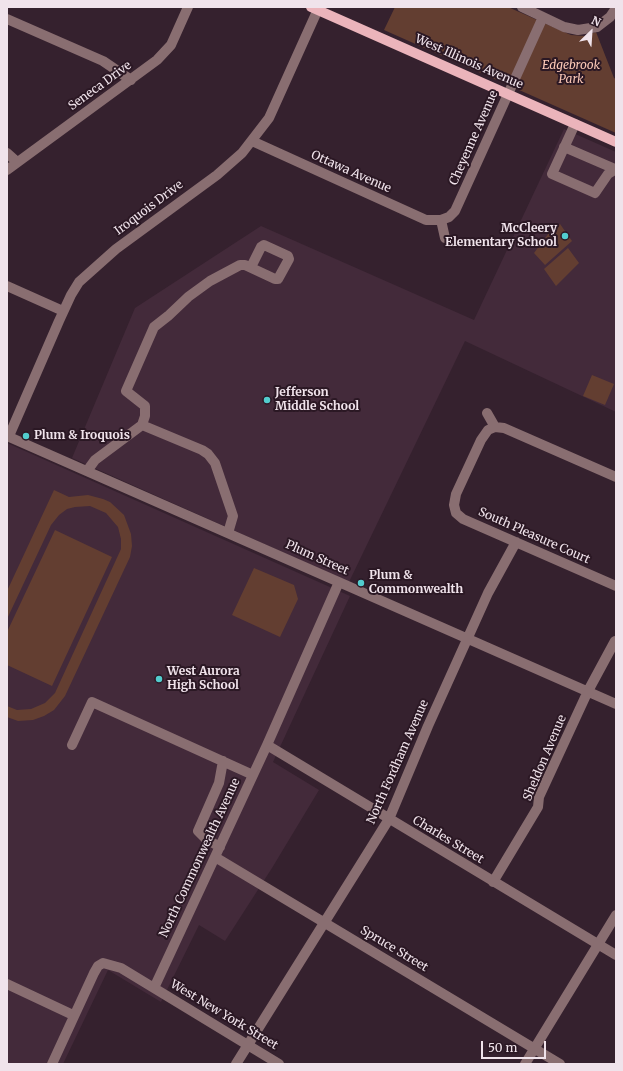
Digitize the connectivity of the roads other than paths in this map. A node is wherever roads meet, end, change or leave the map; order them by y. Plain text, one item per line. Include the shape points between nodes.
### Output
1 (188, 7) edge
2 (522, 7) edge
3 (316, 8) edge
4 (616, 8) edge
5 (543, 17) junction
6 (7, 19) edge
7 (131, 80) junction
8 (508, 94) junction
9 (575, 124) junction
10 (252, 141) junction
11 (616, 142) edge
12 (564, 147) junction
13 (7, 153) edge
14 (17, 162) junction
15 (616, 169) edge
16 (7, 170) edge
17 (441, 220) junction
18 (445, 238) dead end
19 (251, 267) dead end
20 (7, 286) edge
21 (64, 311) junction
22 (487, 413) dead end
23 (142, 425) junction
24 (495, 427) junction
25 (8, 436) edge
26 (87, 471) junction
27 (616, 477) edge
28 (228, 533) junction
29 (516, 542) junction
30 (339, 582) junction
31 (616, 586) edge
32 (467, 638) junction
33 (615, 641) edge
34 (588, 691) junction
35 (616, 704) edge
36 (72, 746) dead end
37 (267, 746) junction
38 (223, 761) junction
39 (253, 775) junction
40 (389, 819) junction
41 (220, 847) junction
42 (215, 857) junction
43 (493, 882) junction
44 (616, 915) edge
45 (325, 923) junction
46 (598, 944) junction
47 (616, 955) edge
48 (7, 984) edge
49 (154, 988) junction
50 (73, 1015) junction
51 (248, 1045) junction
52 (534, 1048) junction
53 (52, 1064) edge
54 (236, 1064) edge
55 (279, 1064) edge
56 (525, 1064) edge
57 (560, 1064) edge

1 - 7 street, Seneca Drive via 165,53
2 - 5 street
3 - 8 main road, West Illinois Avenue
3 - 10 street, Iroquois Drive via 278,100 269,118
4 - 5 street via 603,23 584,30 564,27
5 - 8 street, Cheyenne Avenue
6 - 7 street via 103,61
7 - 14 street, Seneca Drive
8 - 9 main road, West Illinois Avenue
8 - 17 street, Cheyenne Avenue via 455,210 449,217
9 - 11 main road, West Illinois Avenue
9 - 12 street
10 - 17 street, Ottawa Avenue via 426,220
10 - 21 street, Iroquois Drive via 217,175 170,207 102,260 80,282
12 - 15 street
12 - 15 street via 552,174 595,193 608,174
13 - 14 street
14 - 16 street, Seneca Drive
17 - 18 street
19 - 23 street via 240,265 210,280 154,327 126,391 145,406
20 - 21 street
21 - 25 street, Iroquois Drive
22 - 24 street
23 - 26 street via 95,460
23 - 28 street via 208,454 215,463 233,516
24 - 27 street via 504,428
24 - 29 street, South Pleasure Court via 488,430 481,440 455,499 454,509 463,519
25 - 26 street, Plum Street
26 - 28 street, Plum Street
28 - 30 street, Plum Street
29 - 31 street, South Pleasure Court
29 - 32 street, North Fordham Avenue
30 - 32 street, Plum Street
30 - 37 street, North Commonwealth Avenue
32 - 34 street, Plum Street
32 - 40 street, North Fordham Avenue
33 - 34 street, Sheldon Avenue
34 - 35 street, Plum Street
34 - 43 street, Sheldon Avenue via 539,797 538,807
36 - 38 street via 92,702
37 - 39 street, North Commonwealth Avenue
37 - 40 street, Charles Street
38 - 39 street
38 - 41 street via 219,783 198,831
39 - 41 street, North Commonwealth Avenue
40 - 43 street, Charles Street
40 - 45 street, North Fordham Avenue
41 - 42 street, North Commonwealth Avenue
42 - 45 street, Spruce Street
42 - 49 street, North Commonwealth Avenue
43 - 46 street, Charles Street
44 - 46 street
45 - 51 street, North Fordham Avenue
45 - 52 street, Spruce Street
46 - 47 street, Charles Street
46 - 52 street
48 - 50 street
49 - 50 street via 121,968 103,963 98,966
49 - 51 street, West New York Street
50 - 53 street
51 - 54 street, North Fordham Avenue
51 - 55 street, West New York Street
52 - 56 street
52 - 57 street, Spruce Street

